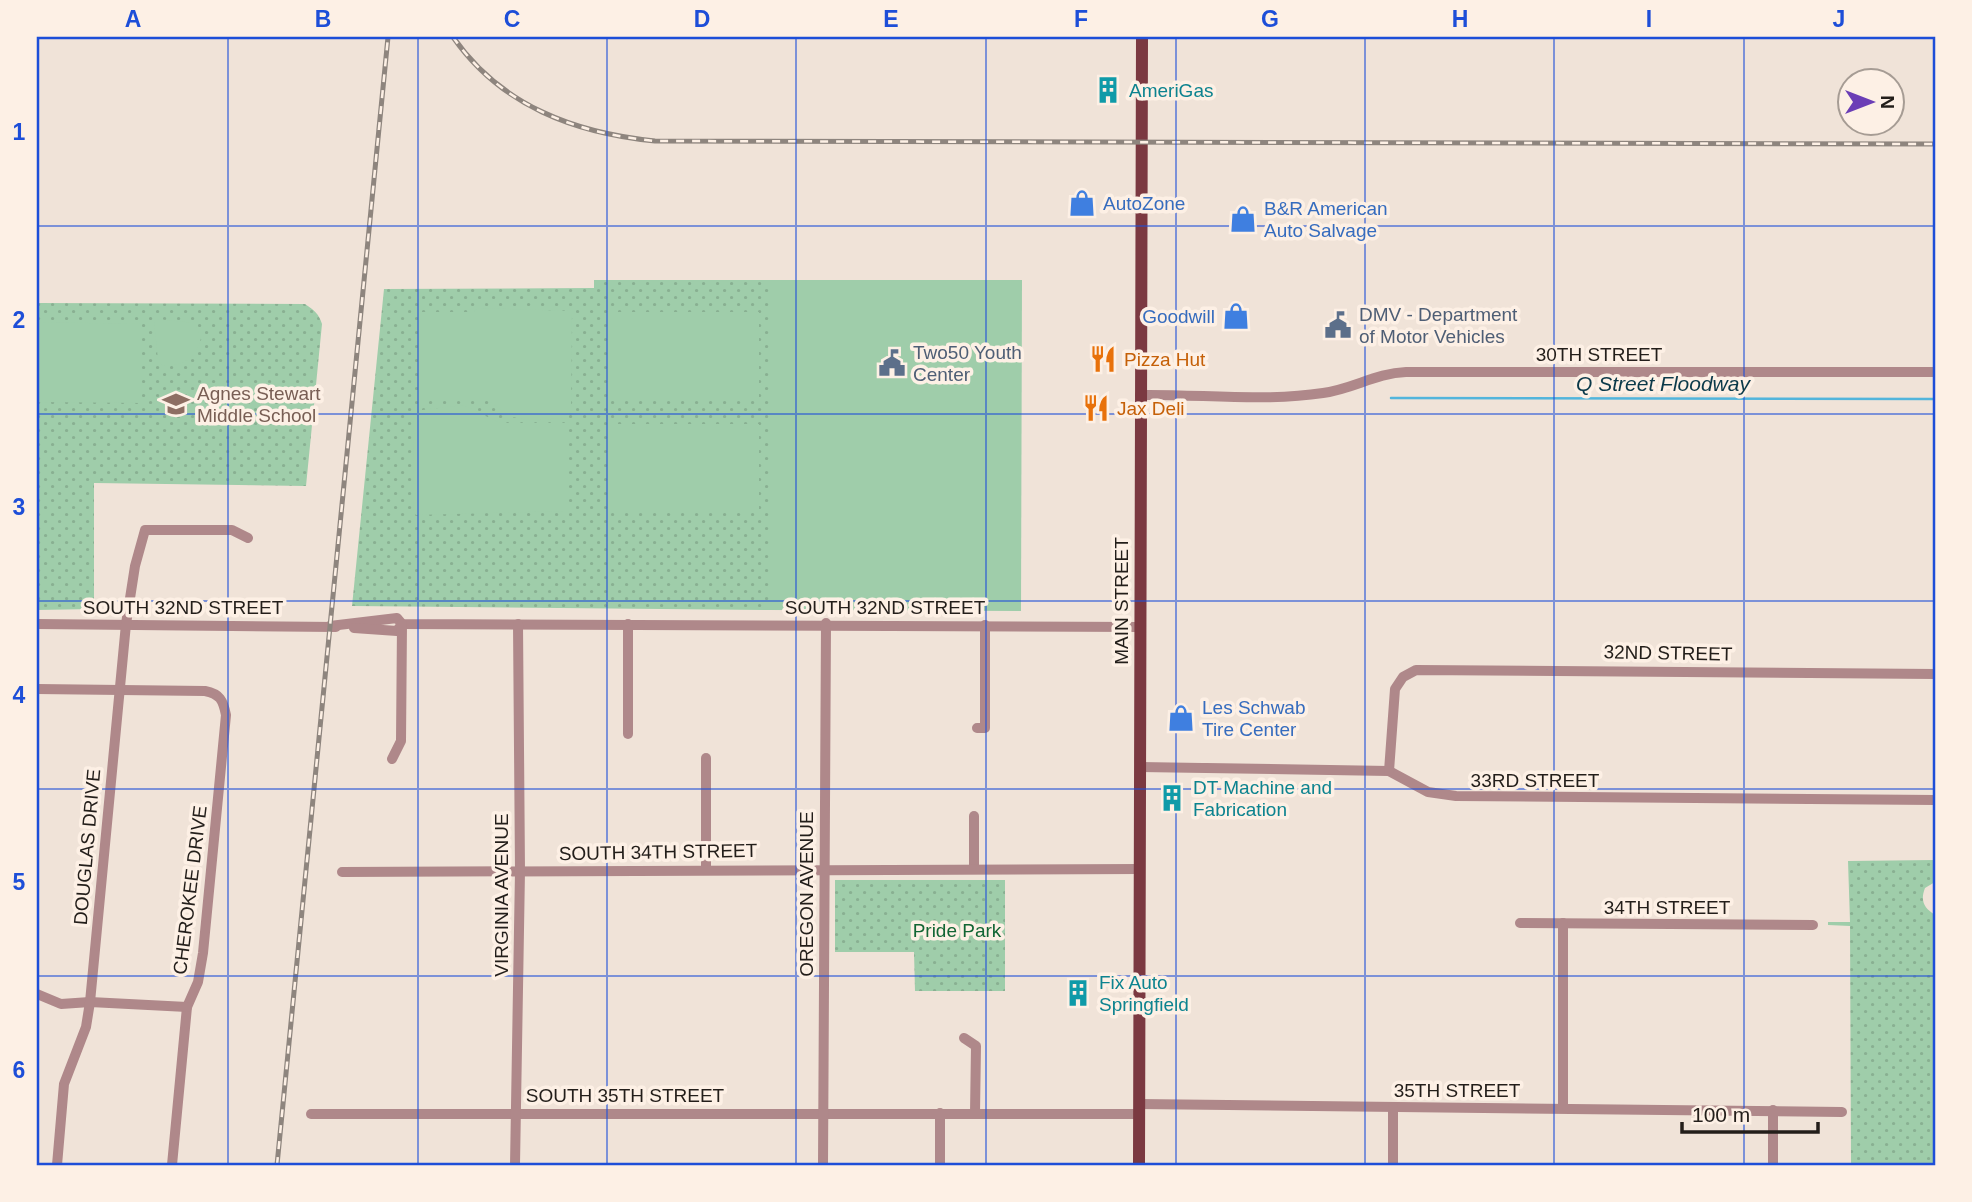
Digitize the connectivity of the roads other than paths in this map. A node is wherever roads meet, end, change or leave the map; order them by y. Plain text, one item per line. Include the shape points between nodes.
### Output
1 (1142, 37) edge
2 (1935, 372) edge
3 (1140, 395) junction
4 (248, 538) dead end
5 (826, 623) junction
6 (37, 624) edge
7 (126, 624) junction
8 (402, 624) junction
9 (518, 624) junction
10 (628, 624) junction
11 (985, 625) junction
12 (1140, 626) junction
13 (1935, 674) edge
14 (37, 689) edge
15 (120, 689) junction
16 (977, 728) dead end
17 (628, 734) dead end
18 (706, 758) dead end
19 (392, 759) dead end
20 (1140, 767) junction
21 (1390, 771) junction
22 (1935, 800) edge
23 (974, 817) dead end
24 (706, 869) junction
25 (823, 869) junction
26 (974, 869) junction
27 (1140, 869) junction
28 (520, 871) junction
29 (342, 872) dead end
30 (1520, 923) dead end
31 (1563, 923) junction
32 (1813, 925) dead end
33 (37, 995) edge
34 (90, 1002) junction
35 (187, 1007) junction
36 (964, 1038) dead end
37 (1393, 1107) junction
38 (1563, 1108) junction
39 (1139, 1109) junction
40 (1773, 1110) junction
41 (823, 1112) junction
42 (1842, 1112) dead end
43 (516, 1113) junction
44 (975, 1113) junction
45 (311, 1114) dead end
46 (940, 1114) junction
47 (57, 1165) edge
48 (172, 1165) edge
49 (515, 1165) edge
50 (823, 1165) edge
51 (940, 1165) edge
52 (1139, 1165) edge
53 (1393, 1165) edge
54 (1773, 1165) edge

1 - 3 main road, MAIN STREET
2 - 3 street, 30TH STREET via 1406,372 1306,395
3 - 12 main road, MAIN STREET
4 - 7 street, DOUGLAS DRIVE via 232,530 145,530
5 - 10 street, SOUTH 32ND STREET
5 - 11 street, SOUTH 32ND STREET
5 - 25 street, OREGON AVENUE
6 - 7 street, SOUTH 32ND STREET
7 - 8 street, SOUTH 32ND STREET via 330,626 397,618
7 - 15 street, DOUGLAS DRIVE
8 - 9 street, SOUTH 32ND STREET
8 - 19 street via 401,741
9 - 10 street, SOUTH 32ND STREET
9 - 28 street, VIRGINIA AVENUE
10 - 17 street
11 - 12 street, SOUTH 32ND STREET
11 - 16 street via 985,728
12 - 20 main road, MAIN STREET
13 - 21 street, 32ND STREET via 1416,670 1403,677 1395,689
14 - 15 street
15 - 34 street, DOUGLAS DRIVE
15 - 35 street, CHEROKEE DRIVE via 205,691 223,700 226,715 203,953
18 - 24 street
20 - 21 street, 33RD STREET
20 - 27 main road, MAIN STREET
21 - 22 street, 33RD STREET via 1428,792 1456,796
23 - 26 street
24 - 25 street, SOUTH 34TH STREET
24 - 28 street, SOUTH 34TH STREET
25 - 26 street, SOUTH 34TH STREET
25 - 41 street, OREGON AVENUE
26 - 27 street, SOUTH 34TH STREET
27 - 39 main road, MAIN STREET
28 - 29 street, SOUTH 34TH STREET
28 - 43 street, VIRGINIA AVENUE
30 - 31 street, 34TH STREET
31 - 32 street, 34TH STREET
31 - 38 street
33 - 34 street via 61,1004
34 - 35 street
34 - 47 street, DOUGLAS DRIVE via 86,1027 64,1084
35 - 48 street, CHEROKEE DRIVE
36 - 44 street via 976,1046
37 - 38 street, 35TH STREET
37 - 39 street, 35TH STREET
37 - 53 street
38 - 40 street, 35TH STREET
39 - 44 street, SOUTH 35TH STREET
39 - 52 main road, MAIN STREET
40 - 42 street, 35TH STREET
40 - 54 street
41 - 43 street, SOUTH 35TH STREET
41 - 46 street, SOUTH 35TH STREET
41 - 50 street, OREGON AVENUE
43 - 45 street, SOUTH 35TH STREET
43 - 49 street, VIRGINIA AVENUE
44 - 46 street, SOUTH 35TH STREET
46 - 51 street

